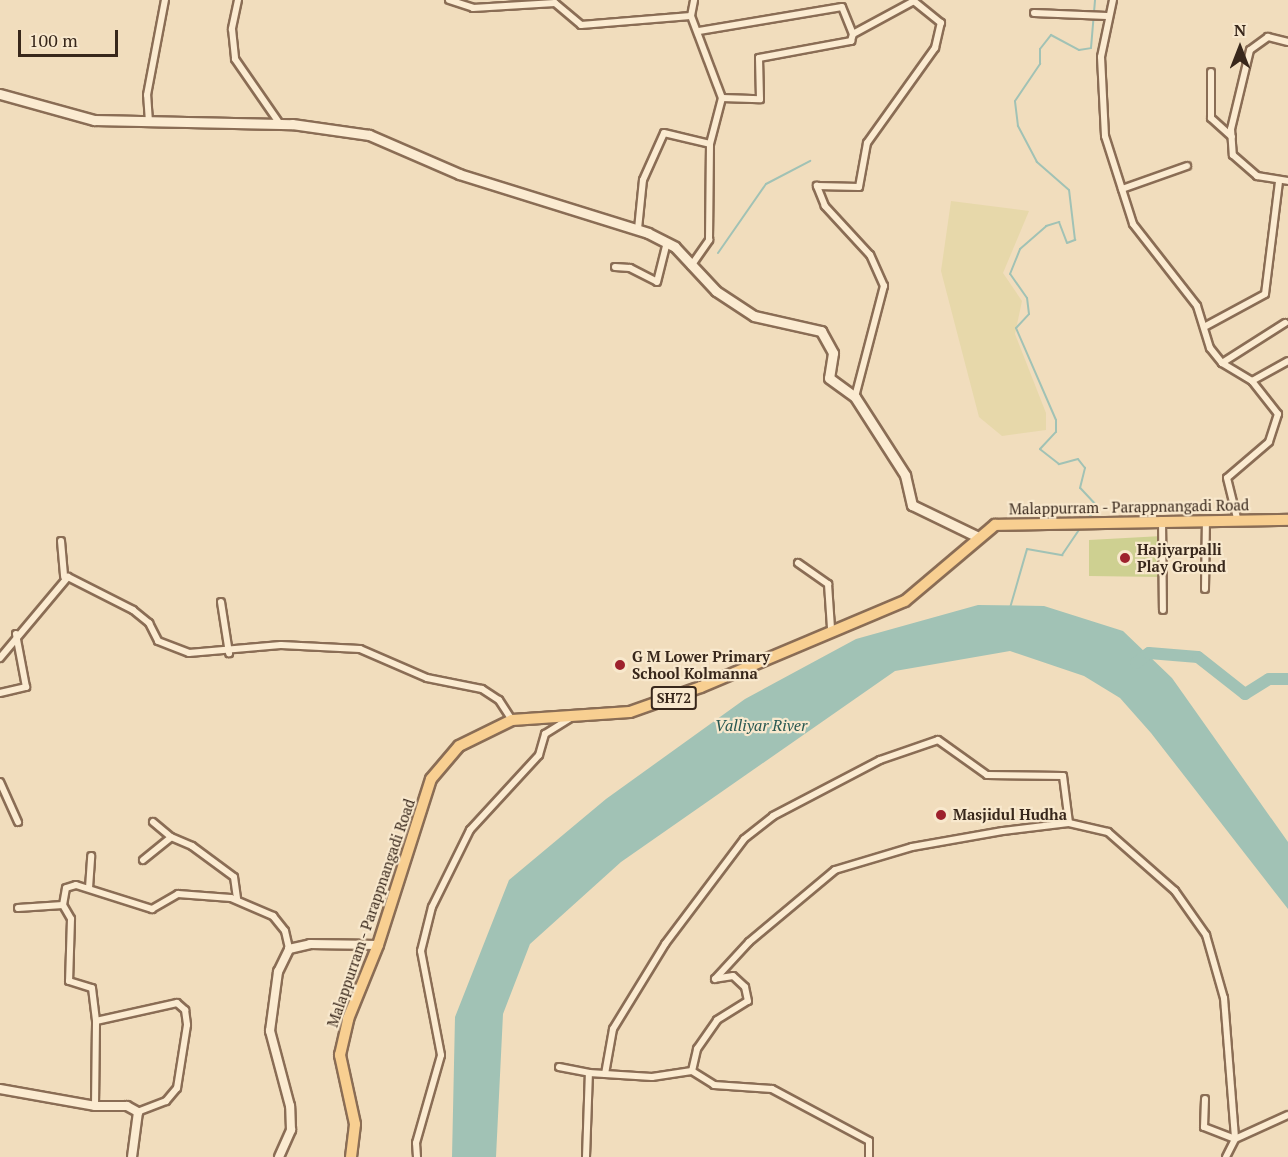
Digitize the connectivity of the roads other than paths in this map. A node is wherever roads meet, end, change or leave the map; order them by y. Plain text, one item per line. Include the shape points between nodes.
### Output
1 (165, 0) edge
2 (238, 0) edge
3 (449, 0) edge
4 (694, 0) edge
5 (914, 0) edge
6 (1113, 0) edge
7 (1034, 13) dead end
8 (691, 16) junction
9 (1104, 16) junction
10 (699, 32) junction
11 (853, 34) junction
12 (1288, 42) edge
13 (1211, 72) dead end
14 (0, 94) edge
15 (722, 98) junction
16 (149, 122) junction
17 (280, 124) junction
18 (1232, 137) junction
19 (710, 144) junction
20 (1187, 166) dead end
21 (1280, 181) junction
22 (1288, 181) edge
23 (1122, 189) junction
24 (638, 229) junction
25 (667, 242) junction
26 (690, 266) junction
27 (615, 267) dead end
28 (1285, 323) dead end
29 (1206, 326) junction
30 (1288, 361) edge
31 (1222, 363) junction
32 (1252, 381) junction
33 (855, 397) junction
34 (1206, 518) junction
35 (1238, 518) junction
36 (1162, 520) junction
37 (1288, 520) edge
38 (976, 536) junction
39 (61, 541) dead end
40 (798, 563) dead end
41 (64, 577) junction
42 (1205, 589) dead end
43 (221, 602) dead end
44 (1162, 610) dead end
45 (831, 628) junction
46 (16, 634) junction
47 (229, 653) junction
48 (0, 658) edge
49 (0, 693) edge
50 (574, 713) junction
51 (512, 720) junction
52 (0, 782) edge
53 (18, 822) dead end
54 (153, 822) dead end
55 (1069, 823) junction
56 (171, 837) junction
57 (91, 856) dead end
58 (144, 860) dead end
59 (89, 888) junction
60 (237, 900) junction
61 (63, 905) junction
62 (18, 908) dead end
63 (378, 945) junction
64 (289, 949) junction
65 (96, 1021) junction
66 (559, 1066) dead end
67 (692, 1071) junction
68 (589, 1073) junction
69 (605, 1074) junction
70 (0, 1089) edge
71 (1205, 1099) dead end
72 (95, 1106) junction
73 (138, 1112) junction
74 (1288, 1115) edge
75 (1235, 1139) junction
76 (132, 1157) edge
77 (279, 1157) edge
78 (351, 1157) edge
79 (417, 1157) edge
80 (586, 1157) edge
81 (869, 1157) edge
82 (1226, 1157) edge

1 - 16 street via 147,95
2 - 17 street via 232,29 235,59
3 - 8 street via 474,8 555,3 582,25
4 - 8 street
5 - 11 street
5 - 33 street via 941,23 935,48 870,138 859,187 817,186 825,206 870,255 884,286
6 - 9 street
7 - 9 street
8 - 10 street
9 - 23 street via 1101,57 1105,136
10 - 11 street via 842,7
10 - 15 street
11 - 15 street via 851,41 759,58 760,99
12 - 18 street via 1268,37 1250,50
13 - 18 street via 1207,102 1211,118
14 - 16 main road via 75,117
15 - 19 street
16 - 17 main road
17 - 24 main road via 384,138 459,174
18 - 21 street via 1233,155 1257,176
19 - 24 street via 664,133 643,180
19 - 26 street via 709,240
20 - 23 street
21 - 22 street
21 - 29 street via 1265,294
23 - 29 street via 1133,224 1169,263
24 - 25 main road
25 - 26 main road
25 - 27 street via 654,283 630,268
26 - 33 main road via 716,291 754,316 821,331 833,353 830,378
28 - 31 street
29 - 31 street via 1210,348
30 - 32 street
31 - 32 street
32 - 35 street via 1273,403 1278,421 1269,442 1227,478
33 - 38 main road via 905,475 912,505
34 - 35 main road, Malappurram - Parappnangadi Road / SH72
34 - 36 main road, Malappurram - Parappnangadi Road / SH72
34 - 42 street
35 - 37 main road, Malappurram - Parappnangadi Road / SH72
36 - 38 main road, Malappurram - Parappnangadi Road / SH72 via 995,525
36 - 44 street
38 - 45 main road, Malappurram - Parappnangadi Road / SH72 via 905,601
39 - 41 street
40 - 45 street via 828,584
41 - 46 street via 30,626
41 - 47 street via 133,610 166,645 189,653
43 - 47 street
45 - 50 main road, Malappurram - Parappnangadi Road / SH72 via 649,707
46 - 48 street
46 - 49 street via 26,687
47 - 51 street via 280,645 360,649 427,678 482,689 499,700
50 - 51 main road, Malappurram - Parappnangadi Road / SH72
50 - 79 street via 573,720 545,734 539,755 470,830 432,907 421,951 441,1055 416,1143
51 - 63 main road, Malappurram - Parappnangadi Road / SH72 via 459,747 431,779
52 - 53 street
54 - 56 street
55 - 67 street via 912,847 835,870 748,942 715,979 734,976 745,987 748,1001 717,1020 697,1048
55 - 69 street via 1063,776 987,775 938,740 880,760 773,816 744,839 665,944 613,1029
55 - 75 street via 1108,832 1132,848 1175,891 1206,935 1224,998
56 - 58 street
56 - 60 street via 221,862 234,877
57 - 59 street
59 - 60 street via 152,909 178,894
59 - 61 street via 66,888
60 - 64 street via 273,916 285,931
61 - 62 street
61 - 65 street via 71,920 69,981 92,988
63 - 64 street via 310,944
63 - 78 main road, Malappurram - Parappnangadi Road / SH72 via 348,1019 340,1055 355,1124
64 - 77 street via 278,972 270,1031 290,1106 291,1130
65 - 72 street
65 - 73 street via 170,1003 185,1010 177,1088 166,1101
66 - 68 street
67 - 69 street via 652,1077
67 - 81 street via 714,1085 772,1089 869,1141
68 - 69 street
68 - 80 street
70 - 72 street
71 - 75 street via 1204,1126
72 - 73 street via 127,1106
73 - 76 street
74 - 75 street
75 - 82 street

